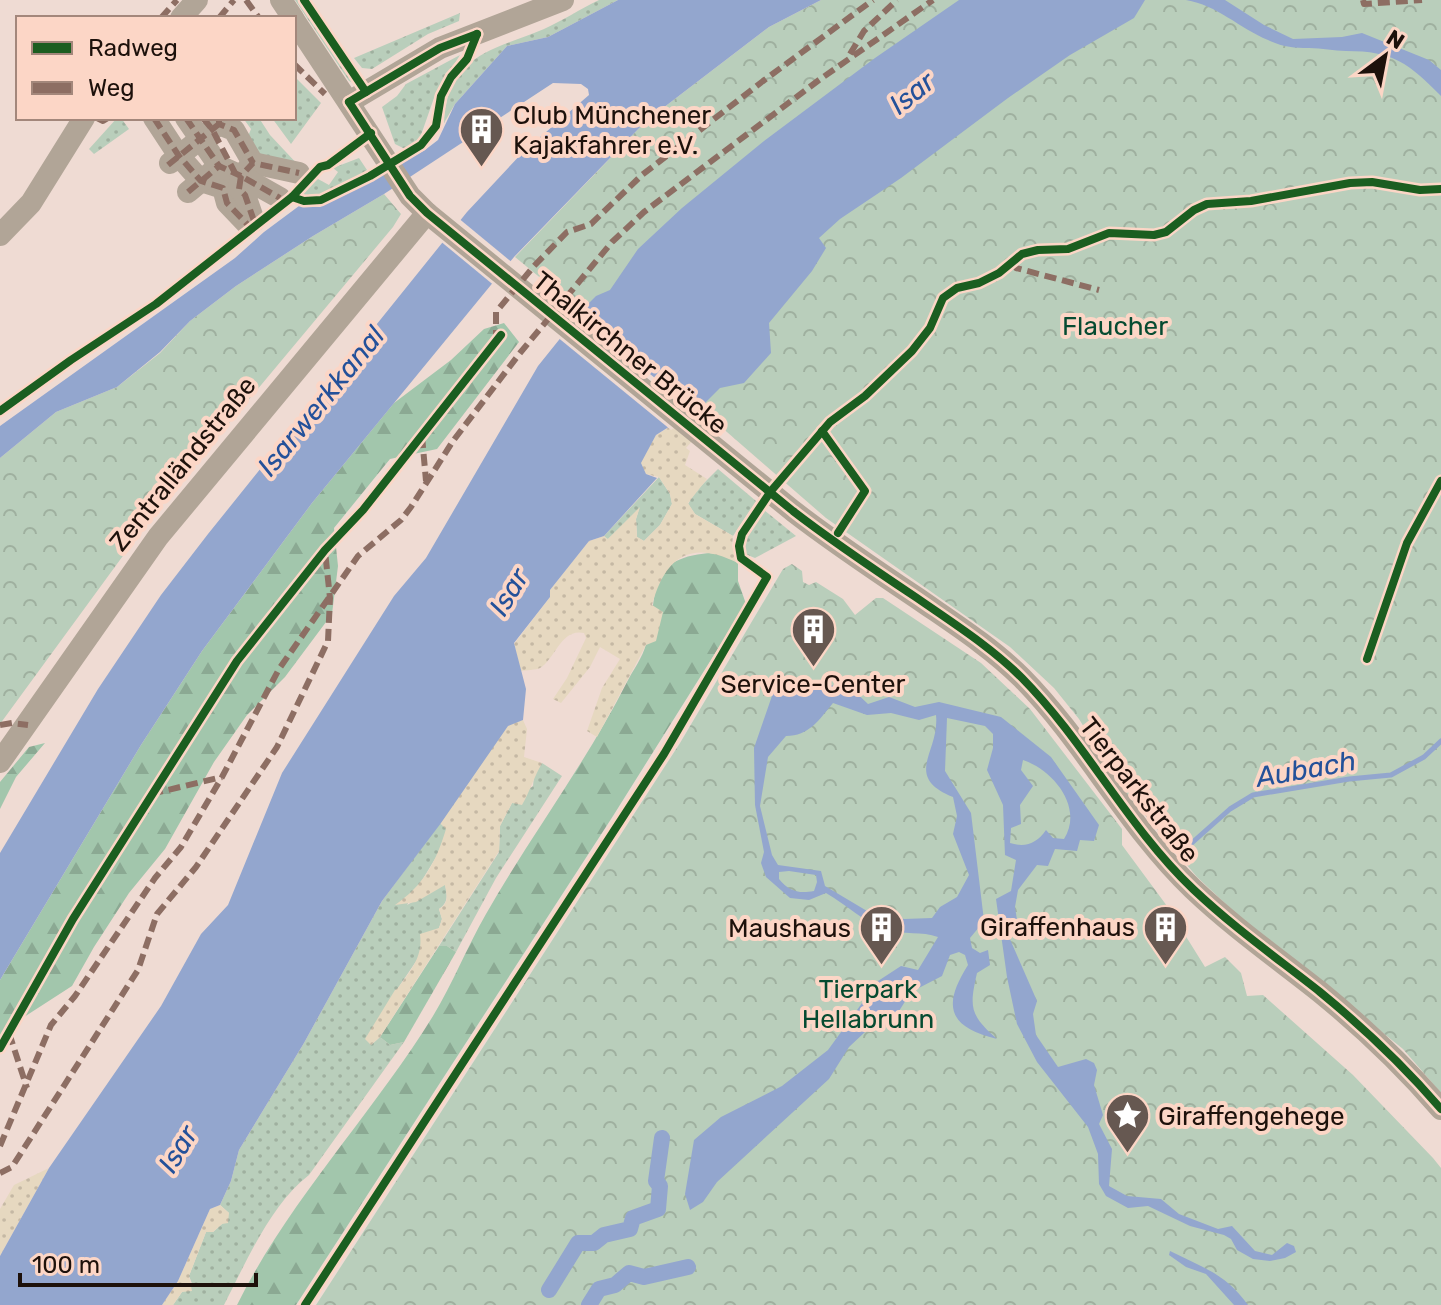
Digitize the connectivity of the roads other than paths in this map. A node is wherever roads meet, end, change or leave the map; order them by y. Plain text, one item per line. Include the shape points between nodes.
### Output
1 (197, 0) edge
2 (563, 0) edge
3 (183, 16) edge
4 (296, 23) edge
5 (349, 102) junction
6 (83, 120) edge
7 (201, 123) edge
8 (159, 126) edge
9 (174, 160) junction
10 (299, 173) dead end
11 (225, 178) junction
12 (280, 198) dead end
13 (435, 219) junction
14 (251, 223) dead end
15 (0, 235) edge
16 (793, 511) joint
17 (0, 762) edge
18 (1441, 1109) edge

1 - 3 street
2 - 5 street via 457,39
4 - 5 street
5 - 13 street via 410,196
6 - 15 street via 31,203
7 - 8 street
7 - 9 street
7 - 11 street
7 - 11 street via 234,130
8 - 9 street
9 - 11 street
10 - 11 street
11 - 12 street
11 - 14 street via 227,203
13 - 16 street, Thalkirchner Brücke
13 - 17 street, Zentralländstraße via 158,537
16 - 18 street, Tierparkstraße via 1006,663 1191,887 1357,1023

